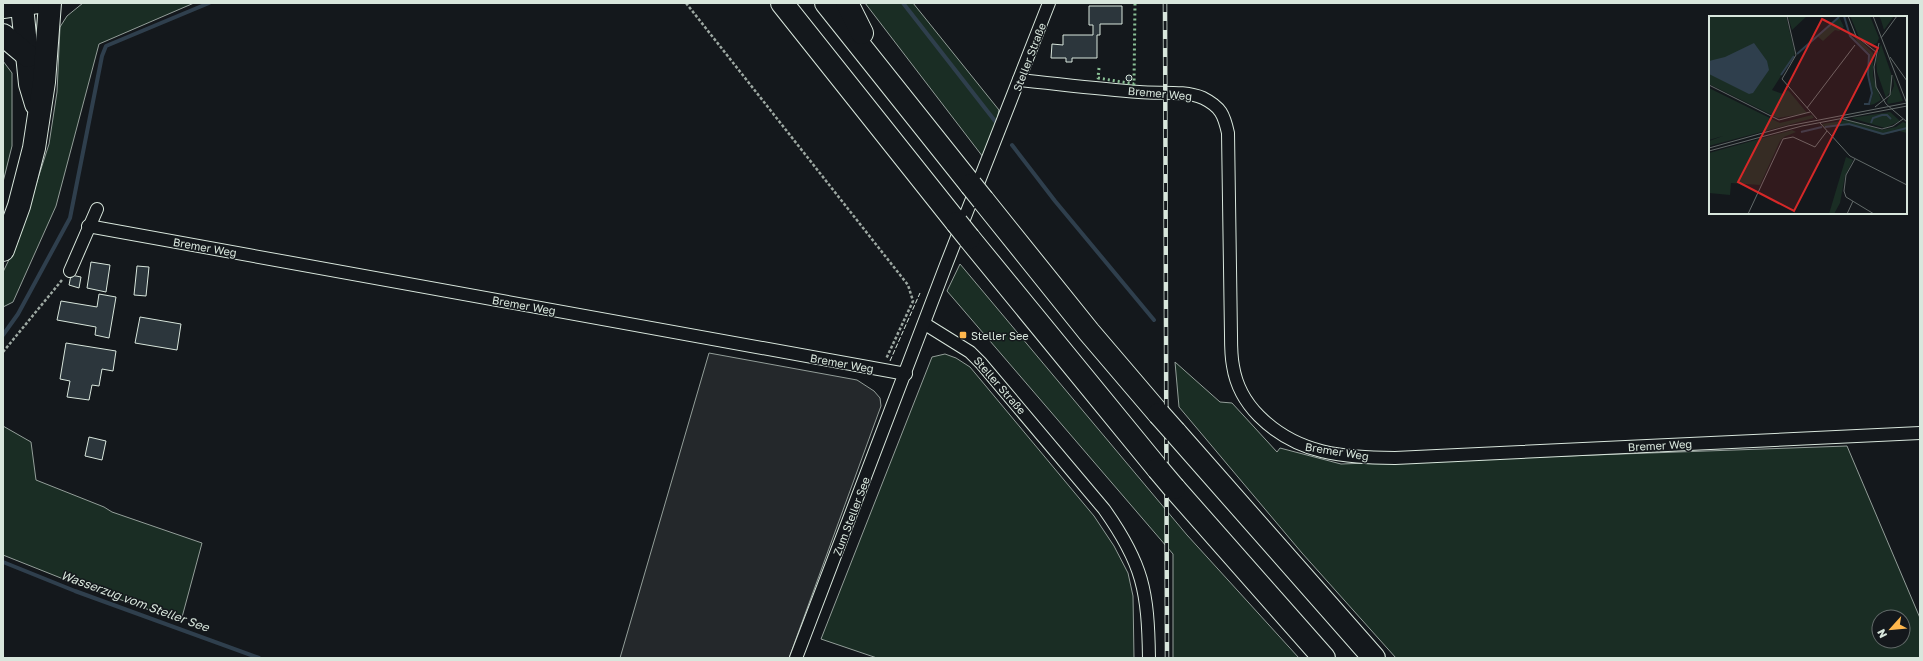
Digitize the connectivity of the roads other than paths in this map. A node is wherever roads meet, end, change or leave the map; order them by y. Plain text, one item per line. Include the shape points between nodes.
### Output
1 (50, 3) edge
2 (782, 3) edge
3 (826, 3) edge
4 (847, 3) edge
5 (1049, 3) edge
6 (21, 6) edge
7 (3, 35) edge
8 (28, 56) junction
9 (885, 78) junction
10 (1020, 80) junction
11 (39, 113) junction
12 (97, 209) dead end
13 (88, 226) junction
14 (3, 250) edge
15 (70, 271) road end
16 (925, 324) junction
17 (906, 374) junction
18 (1920, 433) edge
19 (796, 658) edge
20 (1148, 658) edge
21 (1324, 658) edge
22 (1374, 658) edge

1 - 11 highway
2 - 21 highway, bridge via 1158,470
3 - 9 highway
4 - 9 highway
5 - 10 street, Steller Straße
6 - 8 highway
7 - 8 highway
8 - 11 highway via 30,84
9 - 22 highway, bridge via 1089,332
10 - 16 street, Steller Straße
10 - 18 street, Bremer Weg via 1201,97 1224,115 1228,133 1230,335 1233,366 1242,394 1253,410 1277,433 1304,447 1341,454 1395,458
11 - 14 highway via 34,148 19,206
12 - 13 street
13 - 15 street
13 - 17 street, Bremer Weg
16 - 17 street
16 - 20 street, Steller Straße via 970,352 981,363 1104,509 1122,534 1136,561 1143,582 1147,604
17 - 19 street, Zum Steller See

